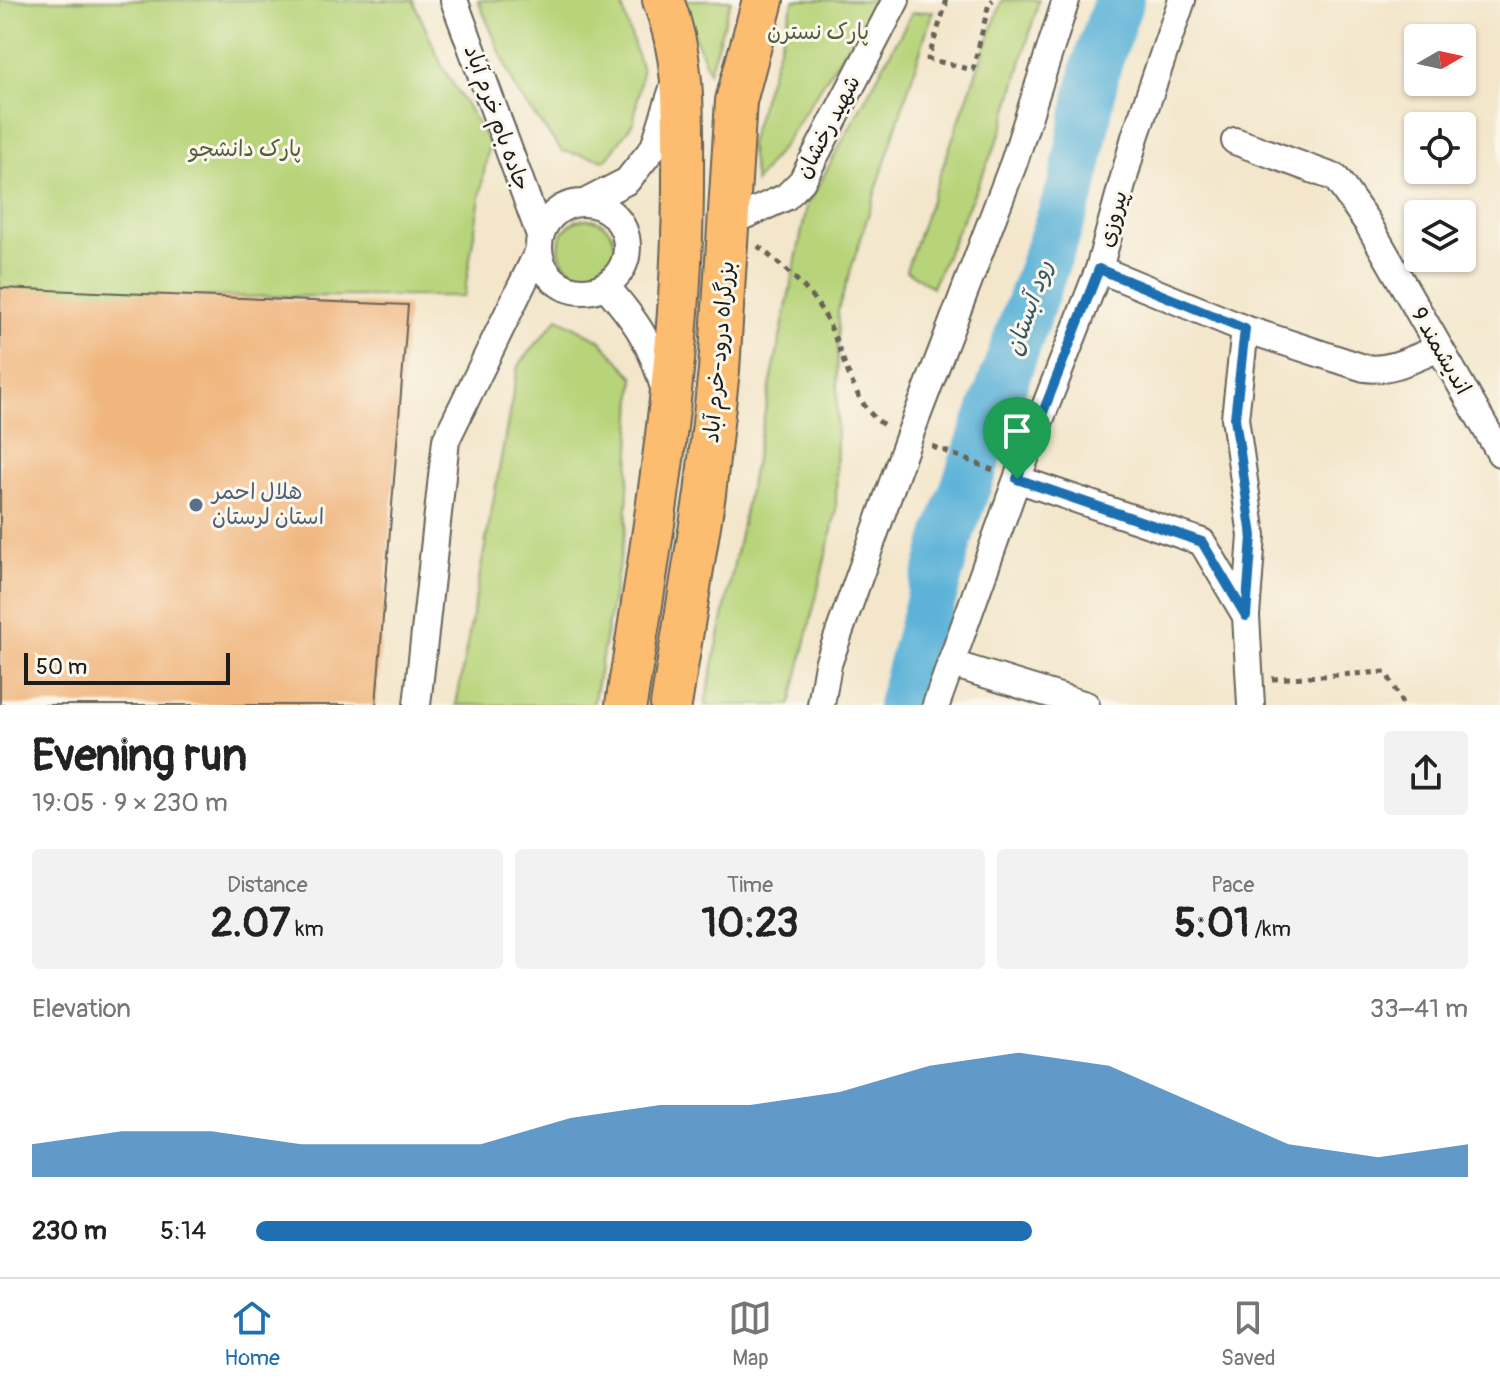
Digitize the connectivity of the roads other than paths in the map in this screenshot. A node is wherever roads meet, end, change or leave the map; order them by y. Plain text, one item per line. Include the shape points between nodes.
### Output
1 (454, 0) edge
2 (663, 0) edge
3 (763, 0) edge
4 (896, 0) edge
5 (1066, 0) edge
6 (1182, 0) edge
7 (679, 66) junction
8 (1235, 141) dead end
9 (584, 203) junction
10 (730, 222) junction
11 (540, 243) junction
12 (1099, 269) junction
13 (605, 285) junction
14 (1245, 329) junction
15 (1439, 348) junction
16 (670, 410) junction
17 (1500, 453) edge
18 (1017, 479) junction
19 (1246, 616) junction
20 (952, 664) junction
21 (1250, 692) edge
22 (417, 705) edge
23 (626, 705) edge
24 (671, 705) edge
25 (821, 705) edge
26 (936, 705) edge
27 (1086, 705) edge

1 - 11 street, جاده بام خرم آباد
2 - 7 highway, بزرگراه درود-خرم آباد
3 - 10 highway, بزرگراه درود-خرم آباد via 736,101
4 - 10 street, شهید رخشان via 802,181 786,197
5 - 25 street via 1014,162 828,664
6 - 12 street, پیروزی via 1135,137
7 - 9 street via 654,147 627,181
7 - 16 highway, بزرگراه درود-خرم آباد via 683,229
8 - 15 street, اندیشمند 9 via 1336,178
9 - 11 street via 557,211
9 - 13 street via 610,213 625,236 624,263
10 - 24 highway, بزرگراه درود-خرم آباد via 705,494
11 - 13 street via 542,265 562,286 591,291
11 - 22 street via 446,440
12 - 14 street
12 - 18 street, پیروزی
13 - 16 street via 637,322 656,359
14 - 15 street via 1375,370
14 - 19 street via 1235,418 1252,536
15 - 17 street, اندیشمند 9
16 - 23 highway, بزرگراه درود-خرم آباد
18 - 19 street via 1202,542
18 - 20 street, پیروزی
19 - 21 street
20 - 26 street, پیروزی
20 - 27 street

